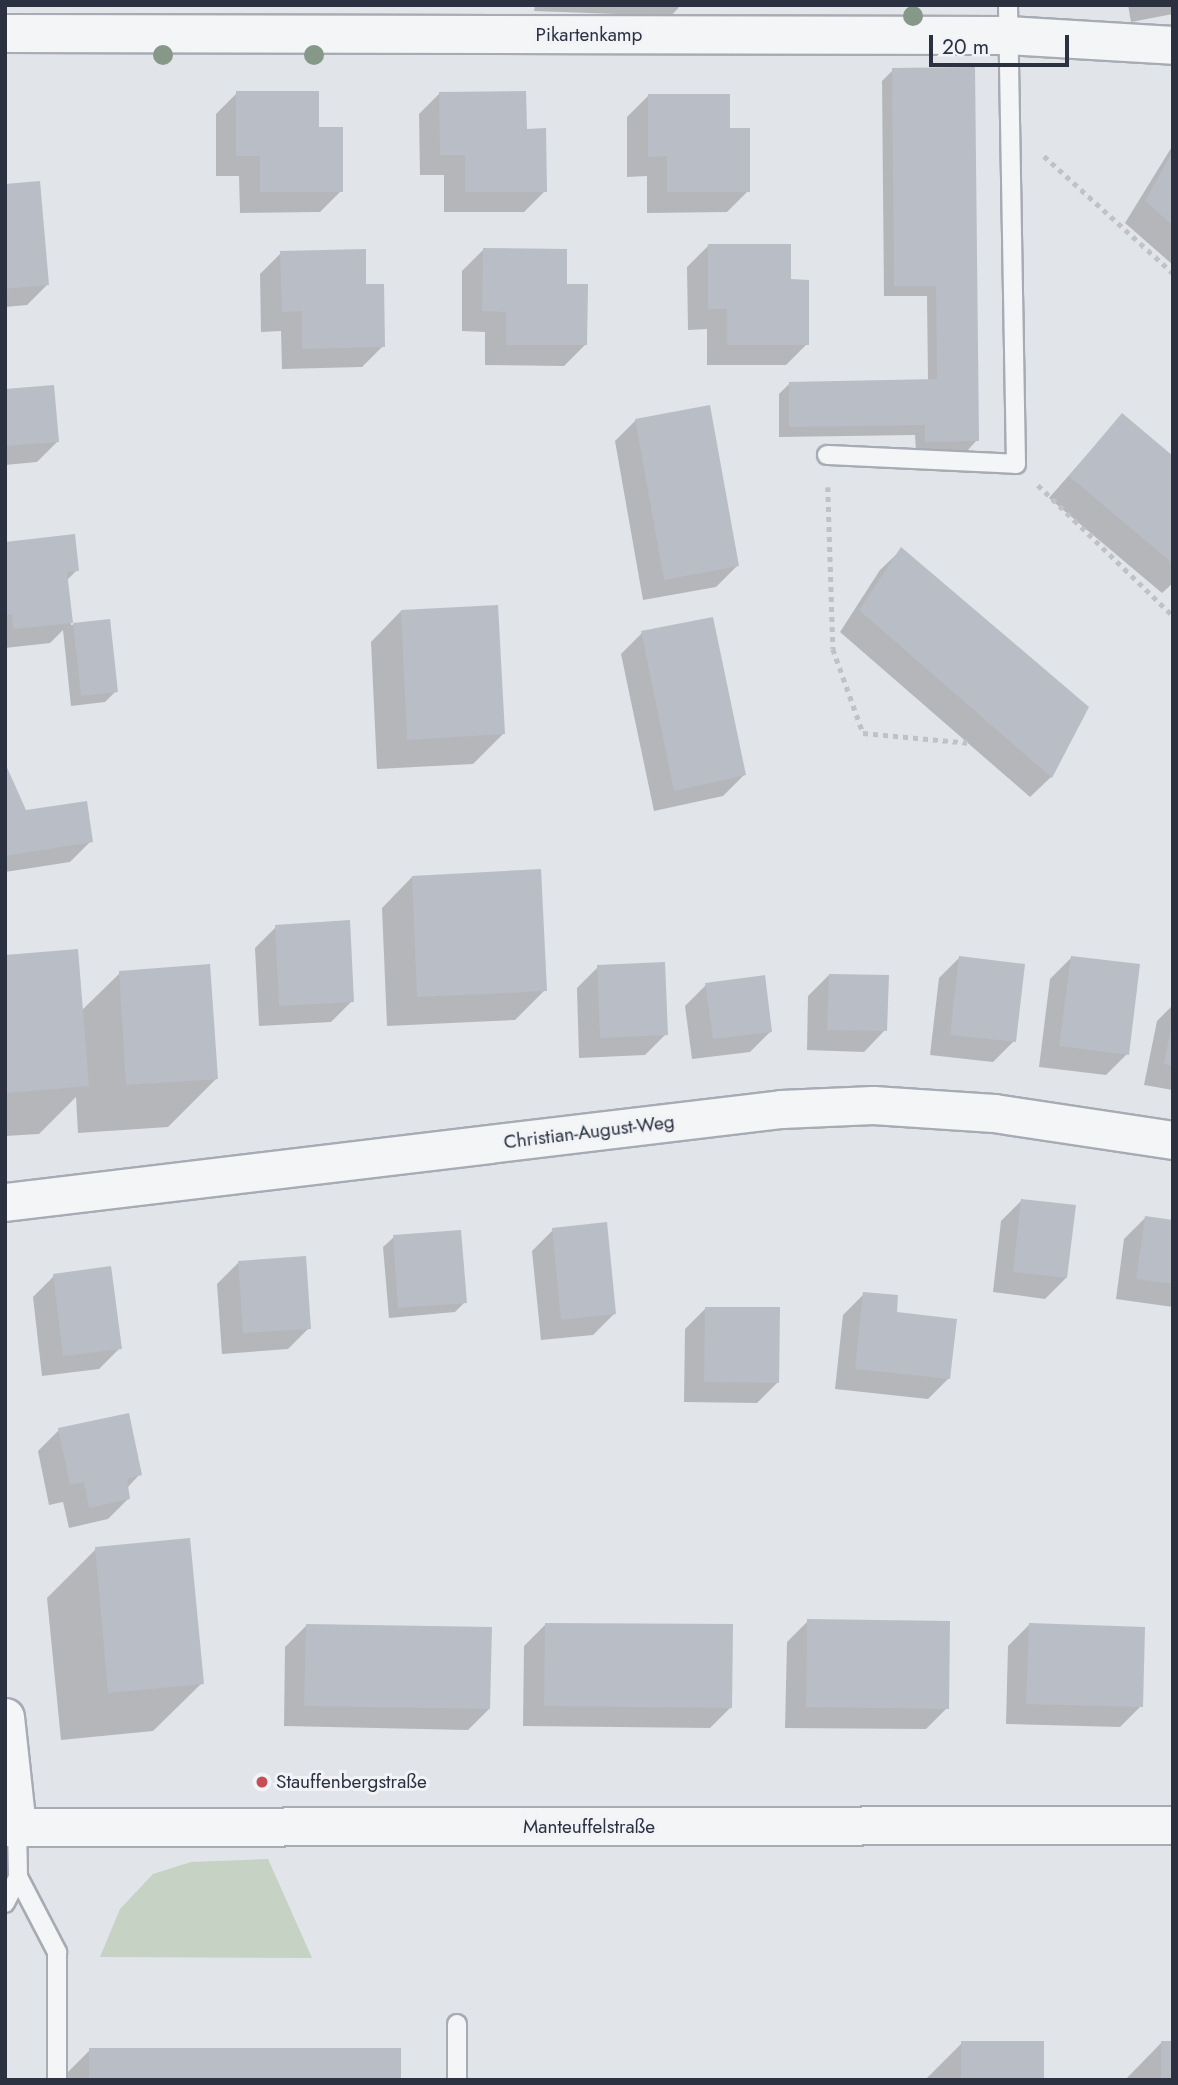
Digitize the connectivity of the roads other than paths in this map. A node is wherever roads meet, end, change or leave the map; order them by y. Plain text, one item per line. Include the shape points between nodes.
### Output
1 (1008, 20) edge
2 (5, 33) edge
3 (1173, 45) edge
4 (827, 455) road end
5 (1173, 1140) edge
6 (5, 1202) edge
7 (5, 1717) edge
8 (1173, 1825) edge
9 (11, 1827) edge
10 (18, 1877) junction
11 (5, 1903) edge
12 (457, 2024) dead end
13 (57, 2080) edge
14 (457, 2080) edge

1 - 2 street, Pikartenkamp
1 - 3 street, Pikartenkamp
1 - 4 lane via 1016,464
5 - 6 street, Christian-August-Weg via 994,1113 873,1105 781,1109
7 - 9 street
8 - 9 street, Manteuffelstraße
9 - 10 lane
10 - 11 lane
10 - 13 lane via 57,1952
12 - 14 lane

